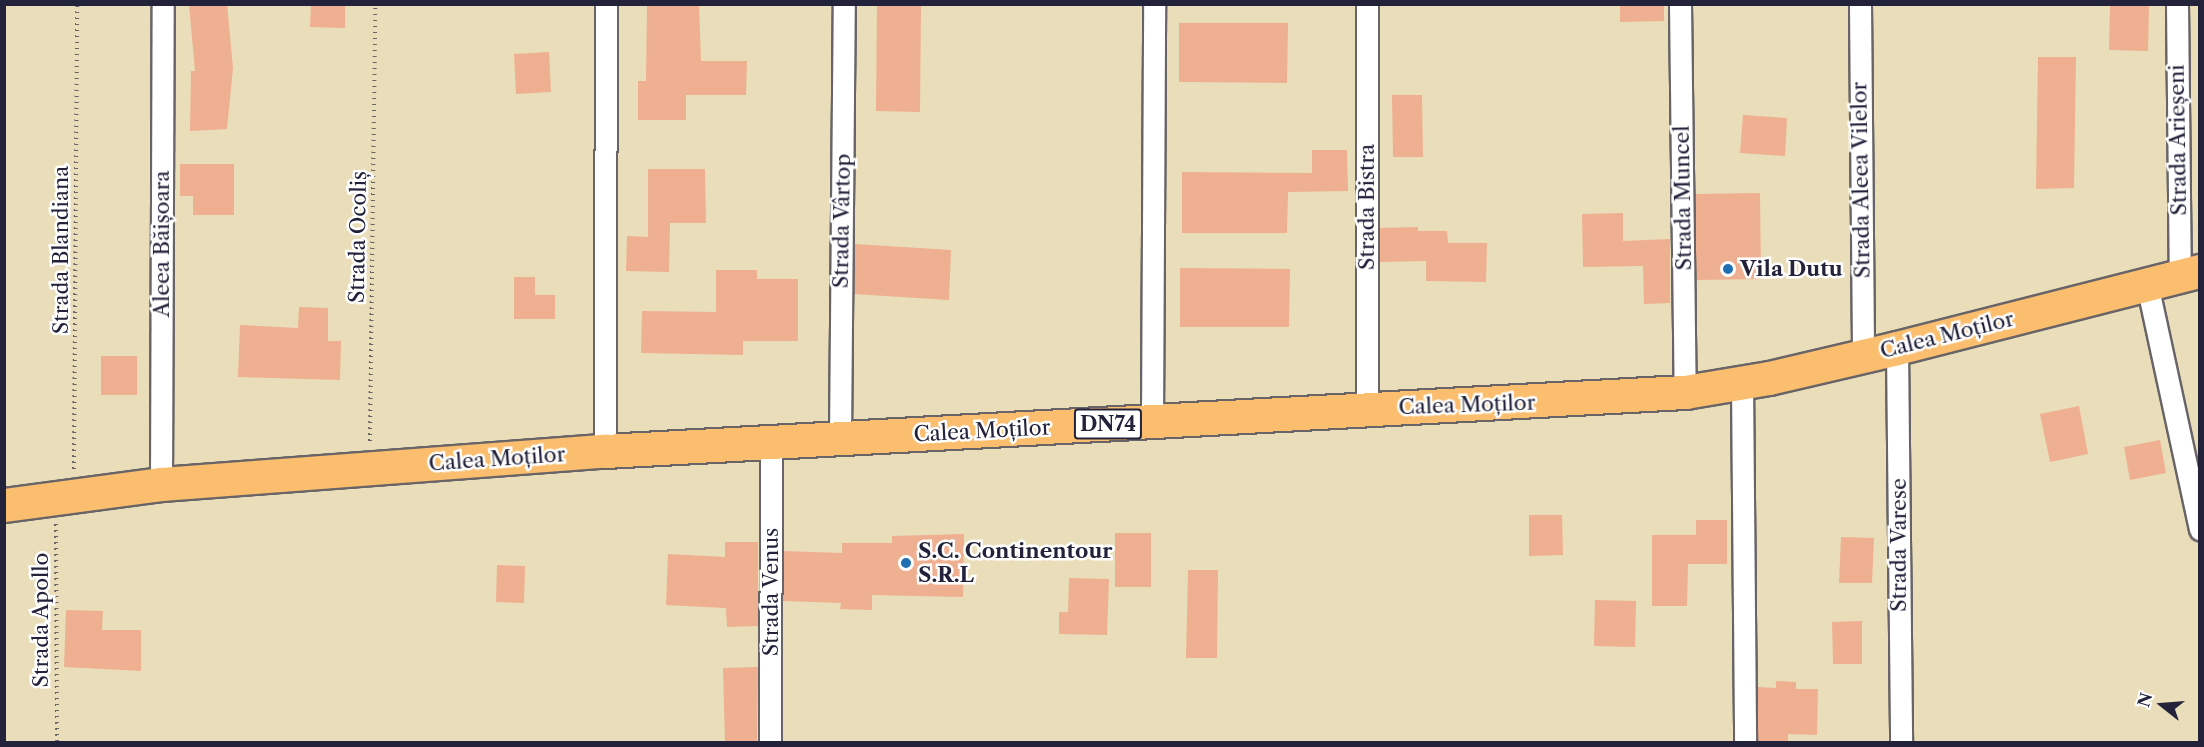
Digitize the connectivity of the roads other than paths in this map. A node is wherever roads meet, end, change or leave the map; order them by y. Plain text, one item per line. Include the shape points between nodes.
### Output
1 (163, 4) edge
2 (606, 4) edge
3 (844, 4) edge
4 (1154, 4) edge
5 (1367, 4) edge
6 (1680, 4) edge
7 (1860, 4) edge
8 (2177, 4) edge
9 (2190, 273) edge
10 (2147, 284) junction
11 (1897, 348) junction
12 (1863, 356) junction
13 (1742, 382) junction
14 (1685, 392) junction
15 (1367, 410) junction
16 (1152, 421) junction
17 (840, 438) junction
18 (771, 442) junction
19 (604, 451) junction
20 (161, 484) junction
21 (4, 505) edge
22 (2199, 529) edge
23 (770, 742) edge
24 (1745, 742) edge
25 (1901, 742) edge

1 - 20 street, Aleea Băișoara
2 - 19 street
3 - 17 street, Strada Vârtop
4 - 16 street
5 - 15 street, Strada Bistra
6 - 14 street, Strada Muncel
7 - 12 street, Strada Aleea Vilelor
8 - 9 street, Strada Arieșeni
9 - 10 main road, Calea Moților / DN74
10 - 11 main road, Calea Moților / DN74
10 - 22 street
11 - 12 main road, Calea Moților / DN74
11 - 25 street, Strada Varese
12 - 13 main road, Calea Moților / DN74
13 - 14 main road, Calea Moților / DN74
13 - 24 street
14 - 15 main road, Calea Moților / DN74
15 - 16 main road, Calea Moților / DN74
16 - 17 main road, Calea Moților / DN74
17 - 18 main road, Calea Moților / DN74
18 - 19 main road, Calea Moților / DN74
18 - 23 street, Strada Venus
19 - 20 main road, Calea Moților / DN74
20 - 21 main road, Calea Moților / DN74

